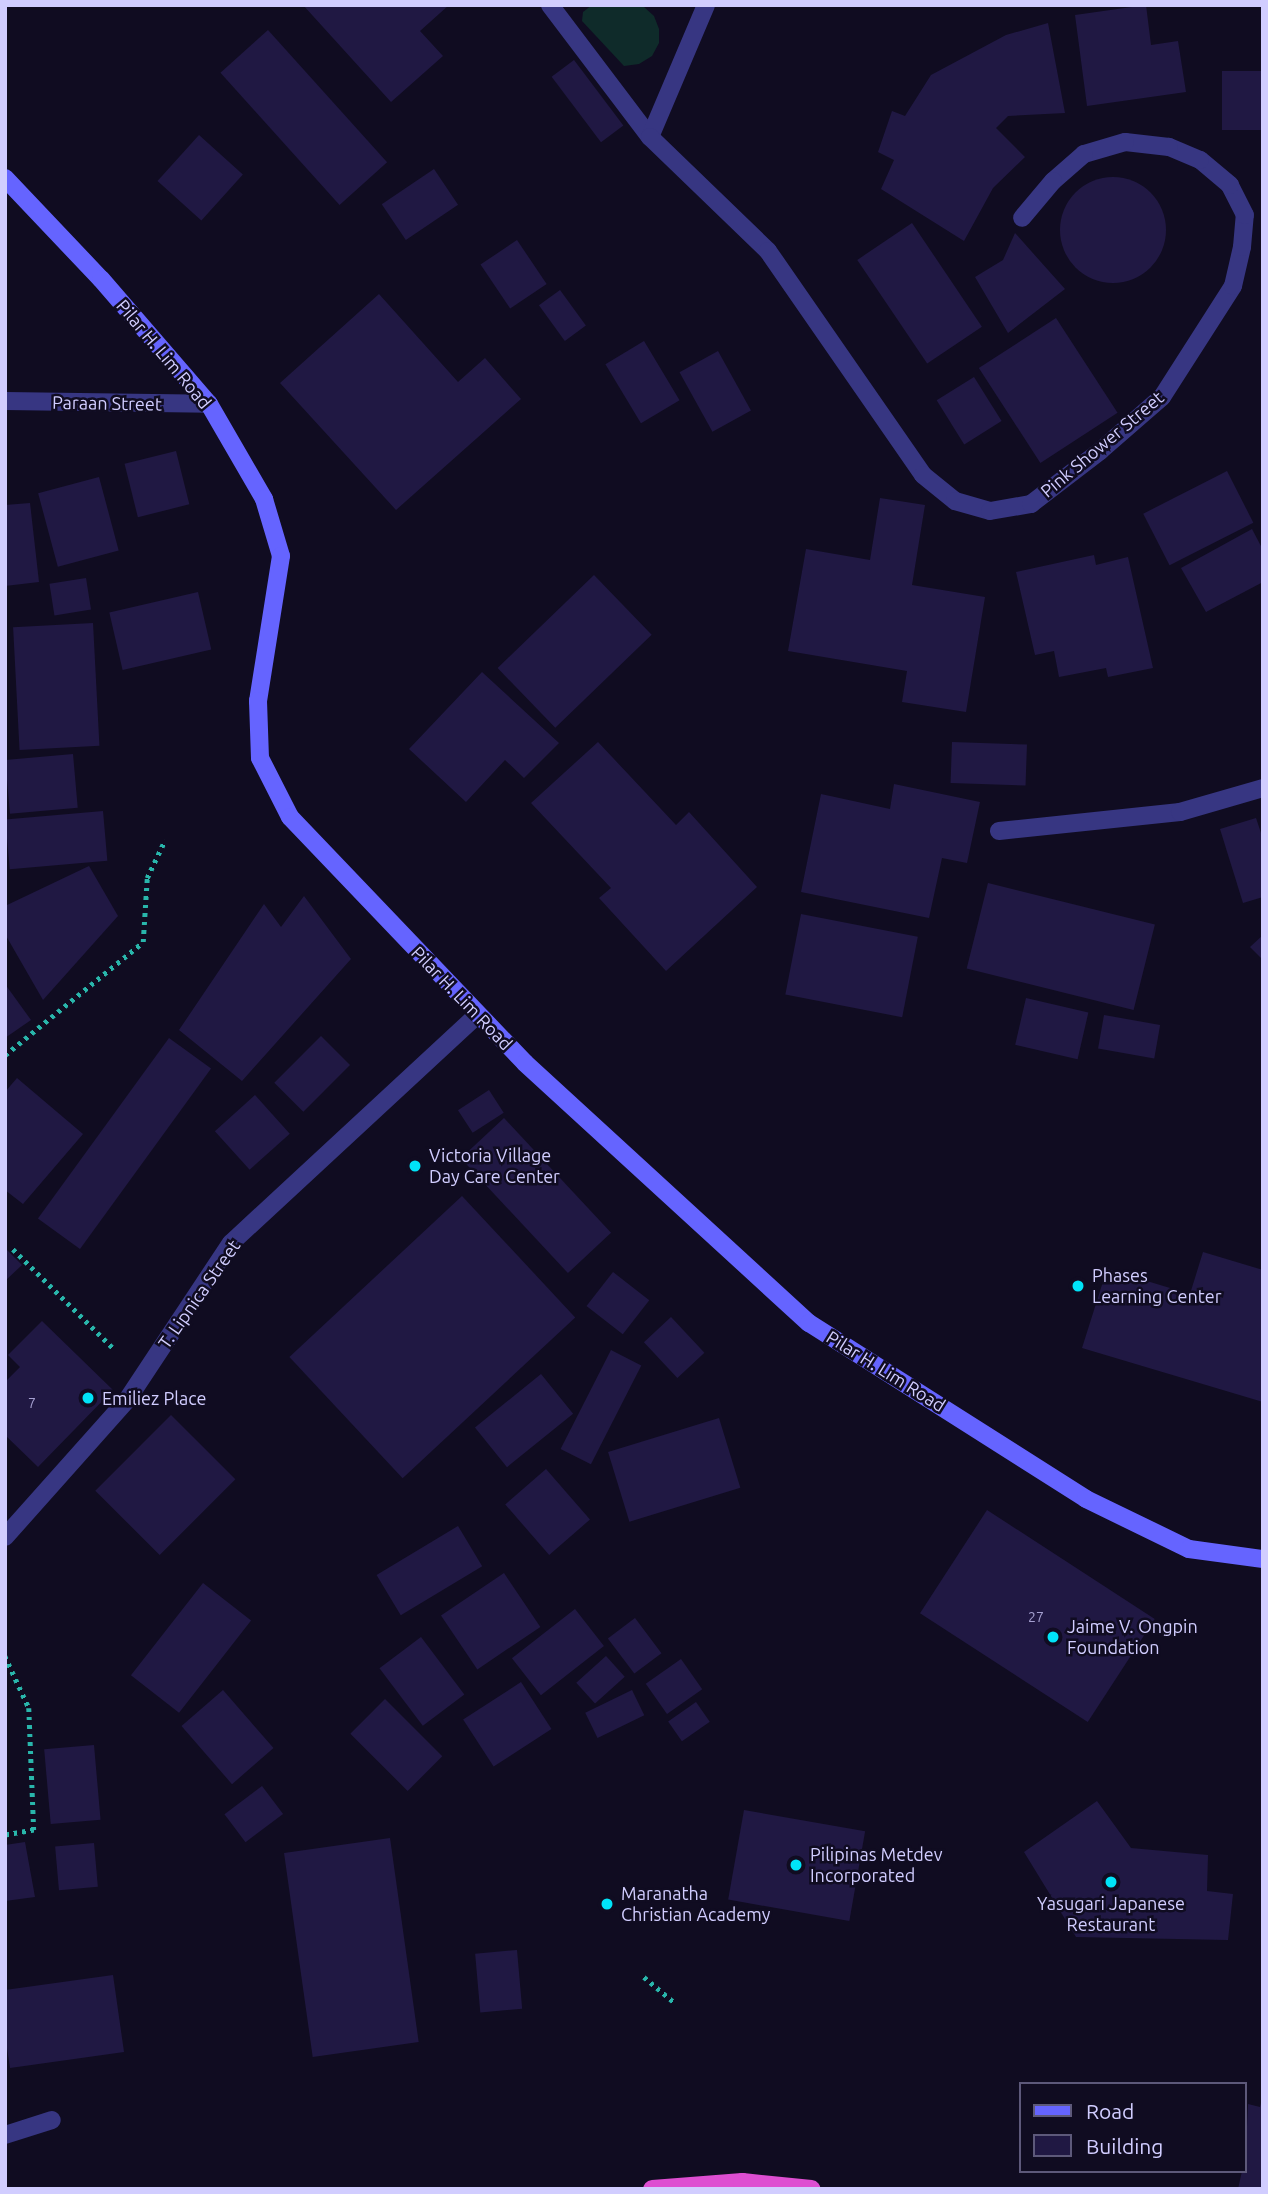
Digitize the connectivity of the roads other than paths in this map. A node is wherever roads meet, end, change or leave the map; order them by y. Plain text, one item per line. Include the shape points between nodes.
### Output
1 (550, 5) edge
2 (706, 5) edge
3 (650, 137) junction
4 (5, 178) edge
5 (1022, 218) dead end
6 (5, 401) edge
7 (209, 404) junction
8 (1263, 788) edge
9 (999, 831) dead end
10 (477, 1014) junction
11 (5, 1537) edge
12 (1263, 1559) edge
13 (52, 2120) dead end
14 (5, 2135) edge
15 (652, 2189) edge
16 (811, 2189) edge

1 - 3 street, Pink Shower Street
2 - 3 street
3 - 5 street, Pink Shower Street via 768,251 923,475 955,501 990,511 1031,504 1162,397 1233,286 1245,215 1230,185 1200,160 1170,147 1125,142 1084,154
4 - 7 main road, Pilar H. Lim Road via 101,279
6 - 7 street, Paraan Street
7 - 10 main road, Pilar H. Lim Road via 264,499 281,555 258,701 260,758 290,817
8 - 9 street via 1180,812
10 - 11 street, T. Lipnica Street via 231,1243 127,1400
10 - 12 main road, Pilar H. Lim Road via 809,1323 1086,1499 1189,1549
13 - 14 street
15 - 16 highway via 742,2182

